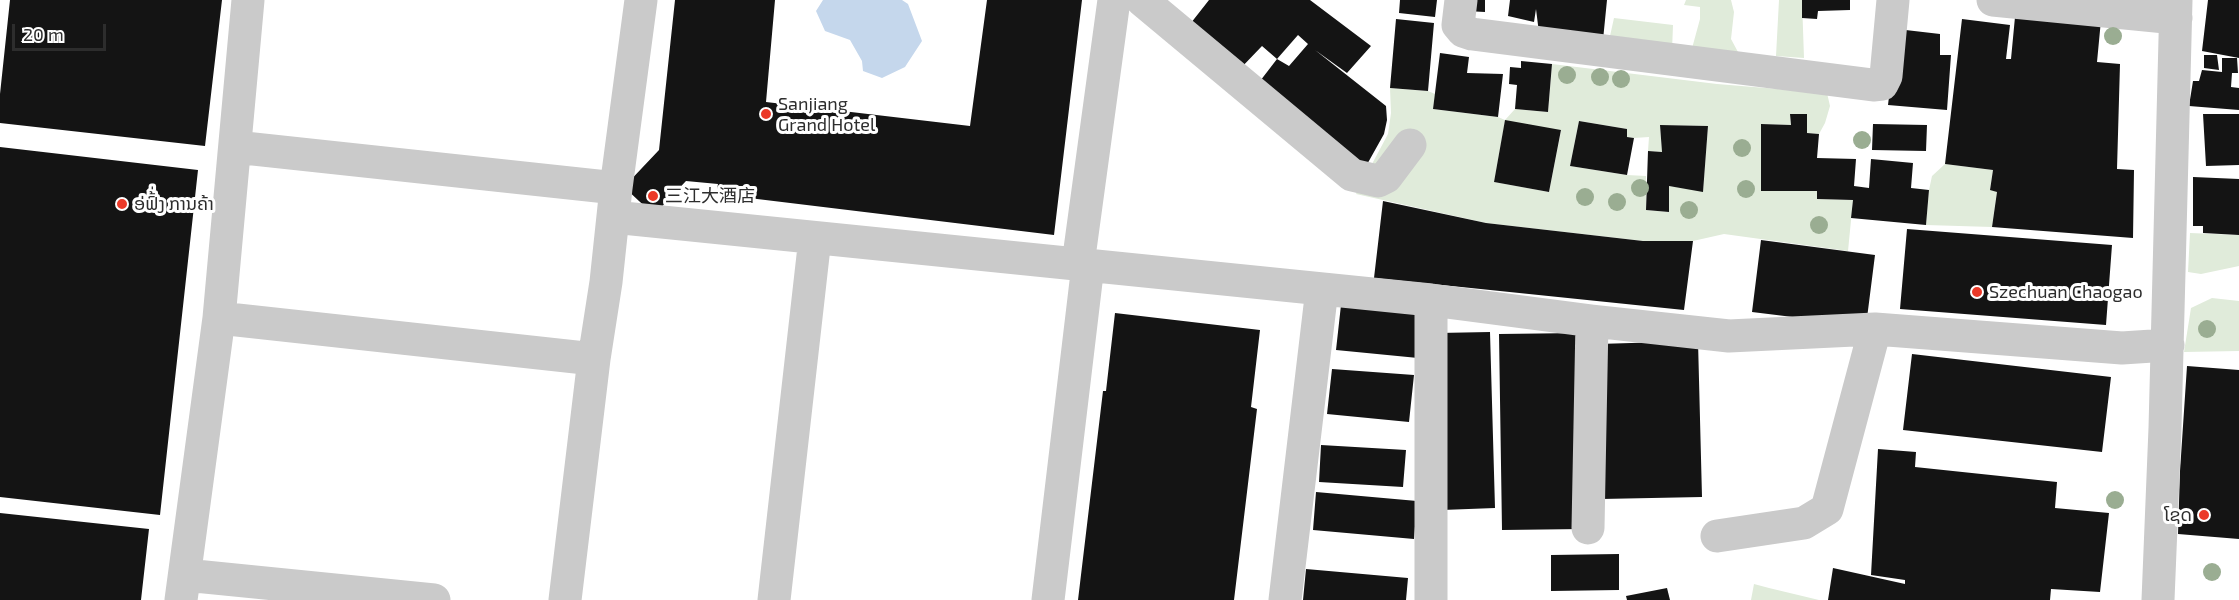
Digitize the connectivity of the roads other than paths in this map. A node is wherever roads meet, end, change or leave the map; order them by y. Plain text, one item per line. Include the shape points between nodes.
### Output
1 (248, 0) edge
2 (641, 0) edge
3 (1114, 0) edge
4 (1142, 0) edge
5 (1461, 0) edge
6 (1893, 0) edge
7 (1993, 0) edge
8 (2176, 9) edge
9 (1410, 145) dead end
10 (235, 147) junction
11 (614, 203) junction
12 (815, 238) junction
13 (1083, 265) junction
14 (1322, 289) junction
15 (1431, 300) junction
16 (219, 318) junction
17 (1592, 321) junction
18 (1875, 329) junction
19 (2168, 345) junction
20 (594, 359) junction
21 (1588, 528) dead end
22 (1716, 536) dead end
23 (183, 588) edge
24 (434, 600) edge
25 (565, 600) edge
26 (774, 600) edge
27 (1048, 600) edge
28 (1285, 600) edge
29 (1431, 600) edge
30 (2158, 600) edge

1 - 10 street
2 - 11 street
3 - 13 street
4 - 9 street via 1352,175 1378,181 1386,177
5 - 6 street via 1458,25 1472,34 1873,85 1882,84 1886,76
7 - 8 street
8 - 19 street
10 - 11 street
10 - 16 street
11 - 12 street
11 - 20 street
12 - 13 street
12 - 26 street
13 - 14 street
13 - 27 street
14 - 15 street
14 - 28 street
15 - 17 street
15 - 29 street
16 - 20 street
16 - 23 street
17 - 18 street via 1729,336
17 - 21 street
18 - 19 street via 2122,348
18 - 22 street via 1827,509 1804,523
19 - 30 street
20 - 25 street
23 - 24 street

